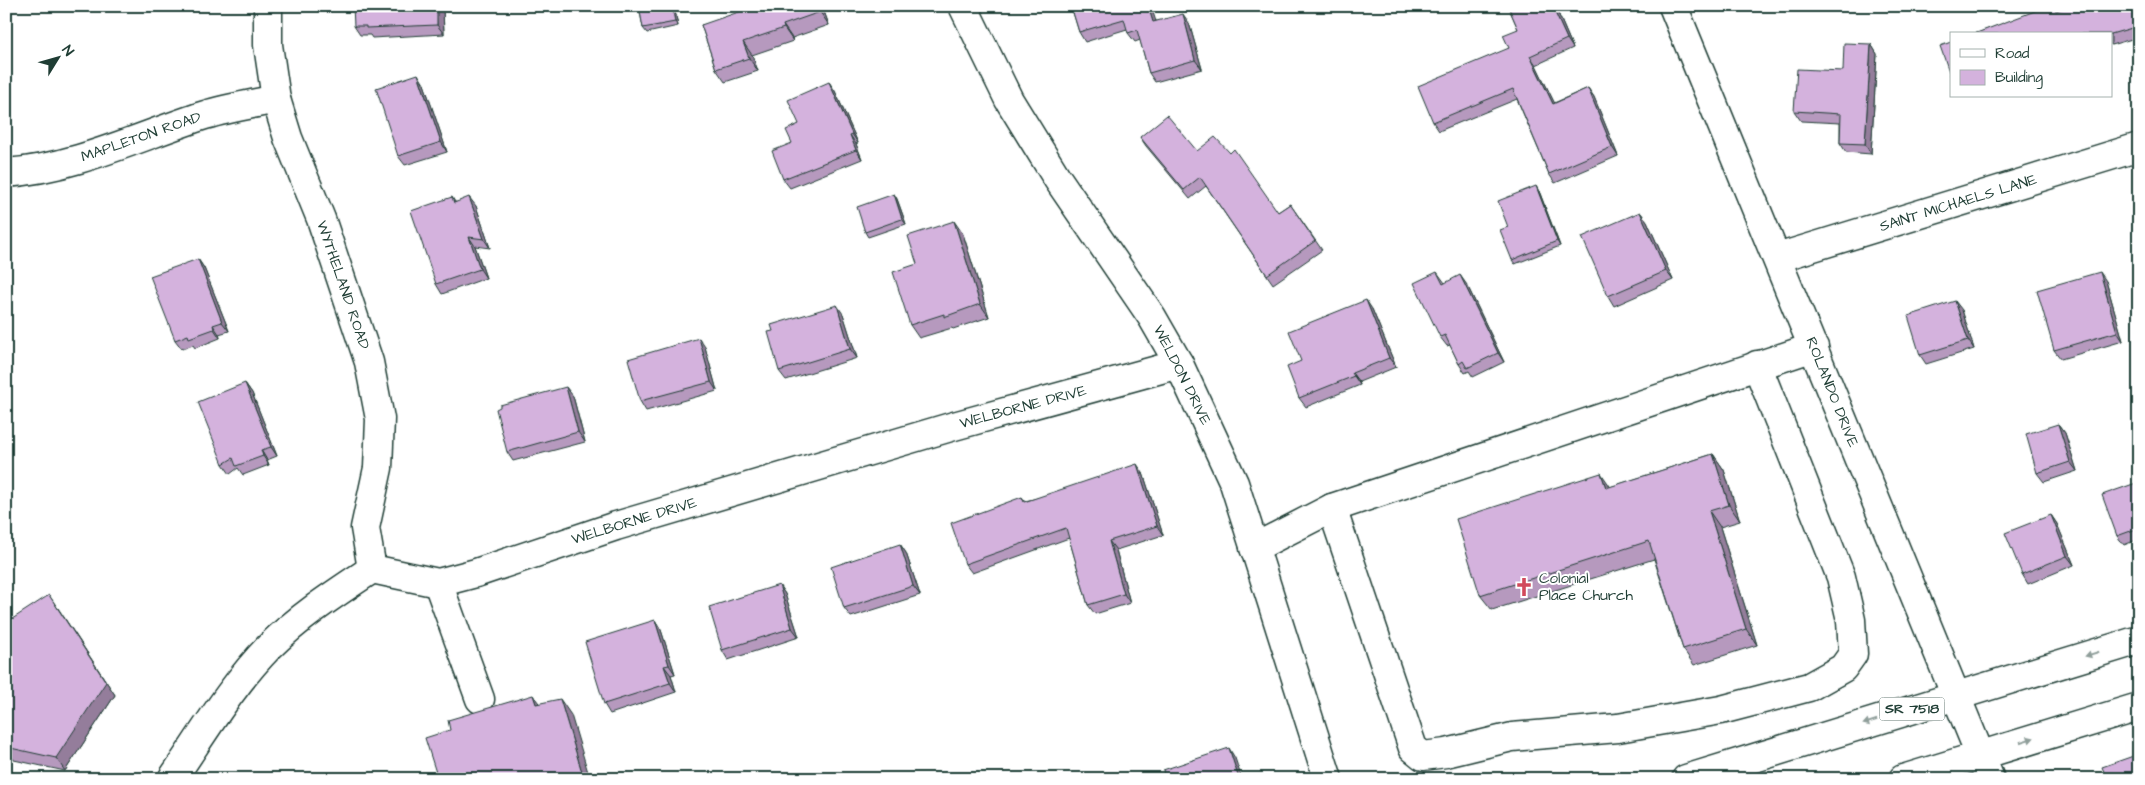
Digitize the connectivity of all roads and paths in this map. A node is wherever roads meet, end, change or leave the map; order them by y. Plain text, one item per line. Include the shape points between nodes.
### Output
1 (268, 6) edge
2 (963, 6) edge
3 (1673, 6) edge
4 (276, 99) junction
5 (2139, 147) edge
6 (6, 173) edge
7 (1777, 258) junction
8 (1814, 347) junction
9 (1179, 364) junction
10 (1756, 366) junction
11 (1332, 508) junction
12 (1254, 548) junction
13 (372, 569) junction
14 (438, 583) junction
15 (2139, 640) edge
16 (1956, 696) junction
17 (480, 699) dead end
18 (2139, 707) edge
19 (1985, 767) edge
20 (172, 779) edge
21 (1328, 779) edge
22 (1686, 779) edge
23 (1903, 779) edge

1 - 4 main road, WYTHELAND ROAD via 268,45
2 - 9 main road, WELDON DRIVE via 1024,124 1152,317
3 - 7 main road, ROLANDO DRIVE
4 - 6 main road, MAPLETON ROAD via 207,114 79,159
4 - 13 main road, WYTHELAND ROAD via 369,362 380,420 378,468 365,528
5 - 7 main road, SAINT MICHAELS LANE
7 - 8 main road, ROLANDO DRIVE
8 - 10 main road
8 - 16 main road, ROLANDO DRIVE
9 - 12 main road, WELDON DRIVE via 1234,483
9 - 14 main road, WELBORNE DRIVE via 944,428 625,523
10 - 11 main road
10 - 11 main road via 1841,577 1851,620 1853,654 1843,668 1809,687 1721,710 1618,728 1512,737 1446,754 1423,756 1413,748
11 - 12 main road
12 - 21 main road, WELDON DRIVE
13 - 14 main road, WELBORNE DRIVE
13 - 20 main road via 308,612 269,647 240,680
14 - 17 main road
15 -> 16 main road, SR 7518
16 - 19 main road, ROLANDO DRIVE
16 -> 22 main road, SR 7518
19 -> 18 main road
19 - 23 main road

